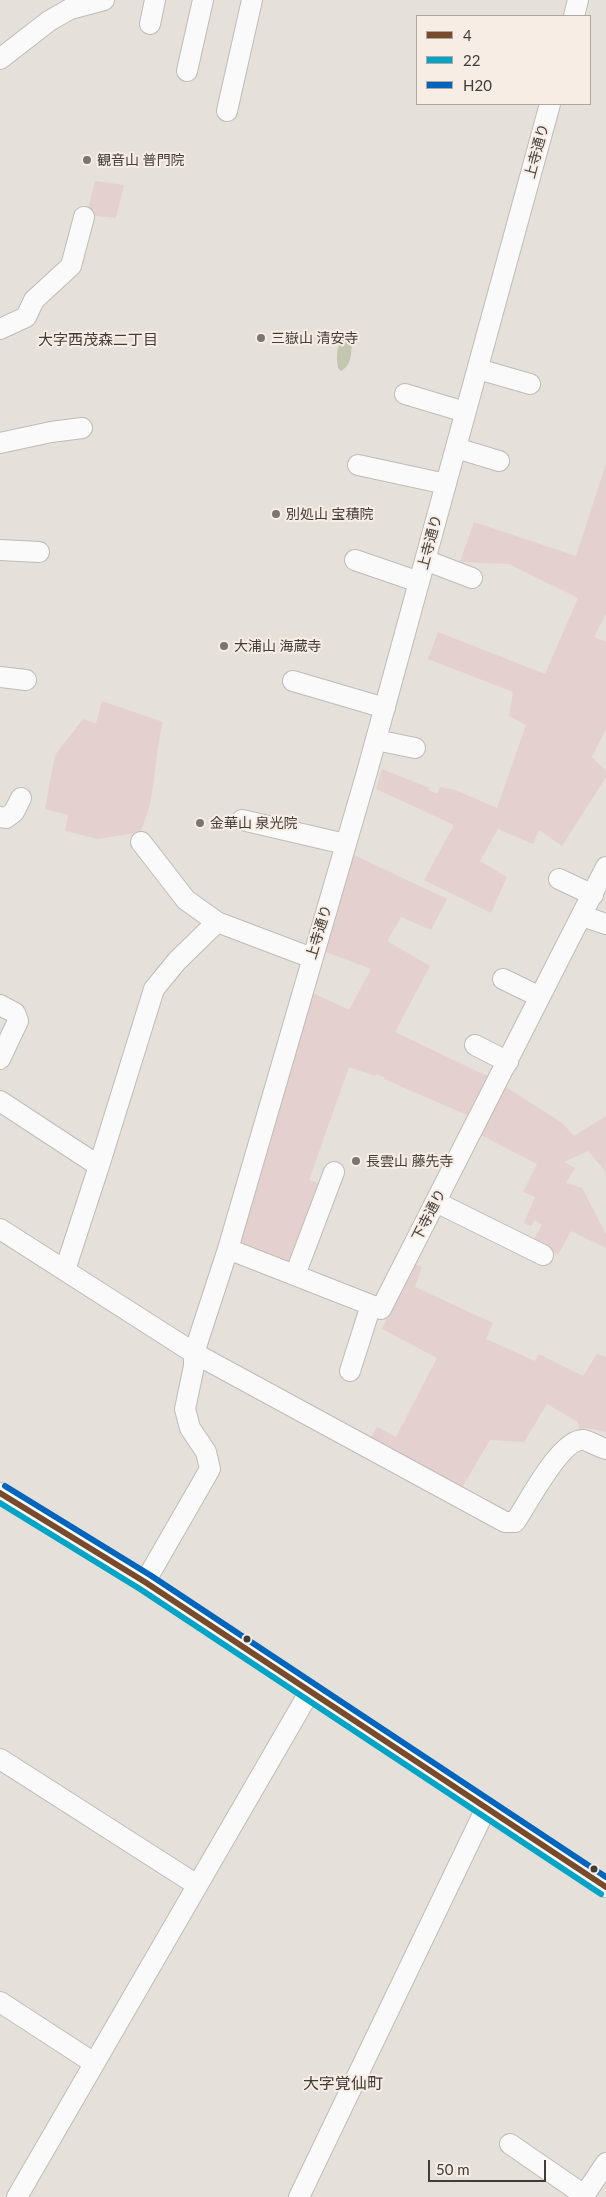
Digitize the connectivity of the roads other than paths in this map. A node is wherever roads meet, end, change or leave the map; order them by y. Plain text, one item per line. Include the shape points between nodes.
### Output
1 (104, 0) edge
2 (155, 0) edge
3 (203, 0) edge
4 (252, 0) edge
5 (578, 0) edge
6 (574, 15) edge
7 (150, 24) dead end
8 (0, 59) edge
9 (187, 71) dead end
10 (550, 105) edge
11 (227, 111) dead end
12 (84, 218) dead end
13 (0, 329) edge
14 (478, 369) junction
15 (530, 384) dead end
16 (405, 394) dead end
17 (466, 412) junction
18 (82, 428) dead end
19 (0, 442) edge
20 (456, 448) junction
21 (499, 462) dead end
22 (358, 465) dead end
23 (446, 484) junction
24 (0, 550) edge
25 (39, 552) dead end
26 (355, 560) dead end
27 (425, 560) junction
28 (472, 578) dead end
29 (419, 582) junction
30 (0, 677) edge
31 (26, 680) dead end
32 (293, 682) dead end
33 (385, 708) junction
34 (376, 740) junction
35 (415, 748) dead end
36 (21, 798) dead end
37 (0, 817) edge
38 (242, 820) dead end
39 (141, 842) dead end
40 (345, 844) junction
41 (606, 867) edge
42 (560, 879) dead end
43 (593, 895) junction
44 (582, 916) junction
45 (216, 922) junction
46 (606, 924) edge
47 (312, 958) junction
48 (503, 979) dead end
49 (540, 997) junction
50 (0, 1005) edge
51 (475, 1045) dead end
52 (0, 1059) edge
53 (508, 1062) junction
54 (0, 1101) edge
55 (99, 1166) junction
56 (334, 1172) dead end
57 (436, 1202) junction
58 (0, 1229) edge
59 (228, 1249) junction
60 (543, 1255) dead end
61 (65, 1270) junction
62 (295, 1275) junction
63 (370, 1305) junction
64 (194, 1353) junction
65 (350, 1371) dead end
66 (606, 1449) edge
67 (0, 1493) edge
68 (145, 1582) junction
69 (310, 1691) junction
70 (0, 1759) edge
71 (486, 1808) junction
72 (198, 1885) junction
73 (606, 1887) edge
74 (0, 2002) edge
75 (94, 2063) junction
76 (510, 2144) dead end
77 (606, 2163) edge
78 (583, 2196) edge
79 (16, 2197) edge
80 (299, 2197) edge

1 - 8 street via 70,9
2 - 7 street
3 - 9 street
4 - 11 street
5 - 6 street
10 - 14 street, 上寺通り
12 - 13 street via 71,266 34,300 26,317
14 - 15 street
14 - 17 street, 上寺通り
16 - 17 street
17 - 20 street, 上寺通り
18 - 19 street
20 - 21 street
20 - 23 street, 上寺通り
22 - 23 street
23 - 27 street, 上寺通り
24 - 25 street
26 - 29 street
27 - 28 street
27 - 29 street, 上寺通り
29 - 33 street, 上寺通り
30 - 31 street
32 - 33 street
33 - 34 street, 上寺通り
34 - 35 street
34 - 40 street, 上寺通り
36 - 37 street via 14,812 6,818
38 - 40 street
39 - 45 street via 186,900
40 - 47 street, 上寺通り
41 - 43 street, 下寺通り
42 - 43 street
43 - 44 street, 下寺通り
44 - 46 street
44 - 49 street, 下寺通り
45 - 47 street
45 - 55 street via 154,988
47 - 59 street, 上寺通り
48 - 49 street
49 - 53 street, 下寺通り
50 - 52 street via 15,1013 18,1021
51 - 53 street
53 - 57 street, 下寺通り
54 - 55 street
55 - 61 street
56 - 62 street
57 - 60 street
57 - 63 street, 下寺通り via 381,1309
58 - 61 street
59 - 62 street
59 - 64 street, 上寺通り
61 - 64 street
62 - 63 street
63 - 65 street
64 - 66 street via 505,1522 516,1522 553,1462 571,1443 583,1440
64 - 68 street, 上寺通り via 185,1409 190,1428 206,1452 210,1469
67 - 68 street
68 - 69 street
69 - 71 street
69 - 72 street
70 - 72 street
71 - 73 street
71 - 80 street
72 - 75 street
74 - 75 street
75 - 79 street
76 - 78 street
77 - 78 street

